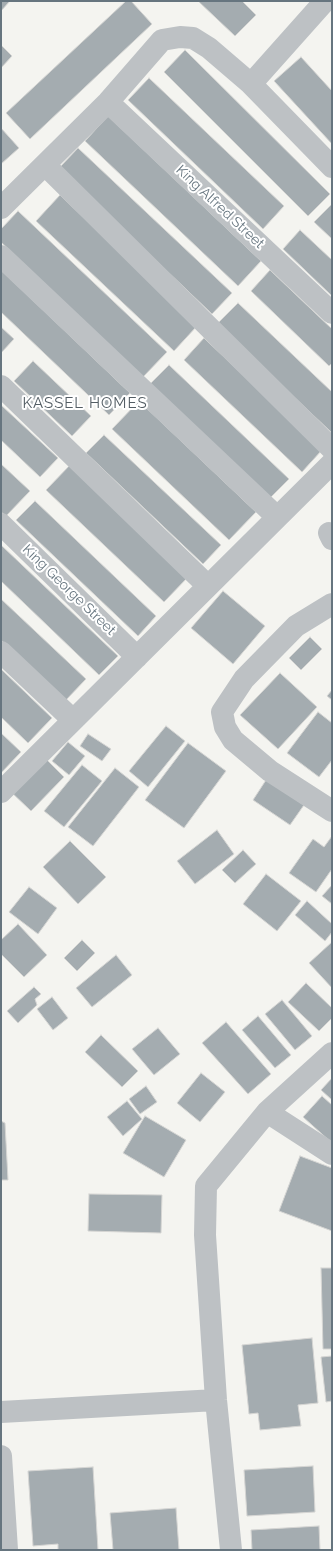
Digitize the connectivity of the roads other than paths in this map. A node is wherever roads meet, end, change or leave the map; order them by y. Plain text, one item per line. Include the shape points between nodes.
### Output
1 (325, 1) edge
2 (251, 84) junction
3 (108, 102) junction
4 (45, 165) junction
5 (332, 167) edge
6 (1, 208) edge
7 (1, 256) edge
8 (332, 313) edge
9 (1, 386) edge
10 (332, 449) edge
11 (332, 464) edge
12 (278, 517) junction
13 (1, 524) edge
14 (208, 586) junction
15 (332, 604) edge
16 (1, 652) edge
17 (137, 657) junction
18 (73, 720) junction
19 (1, 792) edge
20 (332, 811) edge
21 (332, 1053) edge
22 (267, 1112) junction
23 (332, 1154) edge
24 (216, 1400) junction
25 (1, 1412) edge
26 (1, 1456) edge
27 (7, 1550) edge
28 (231, 1550) edge

1 - 2 street
2 - 3 street via 209,48 193,38 180,37 162,40
2 - 5 street
3 - 4 street
3 - 8 street, King Alfred Street
4 - 6 street
4 - 10 street
7 - 12 street
9 - 14 street
11 - 12 street
12 - 14 street
13 - 17 street, King George Street
14 - 17 street
15 - 20 street via 296,626 244,679 222,712 225,727 233,740 270,771
16 - 18 street
17 - 18 street
18 - 19 street
21 - 22 street
22 - 23 street
22 - 24 street via 206,1186 205,1235
24 - 25 street
24 - 28 street
26 - 27 street

